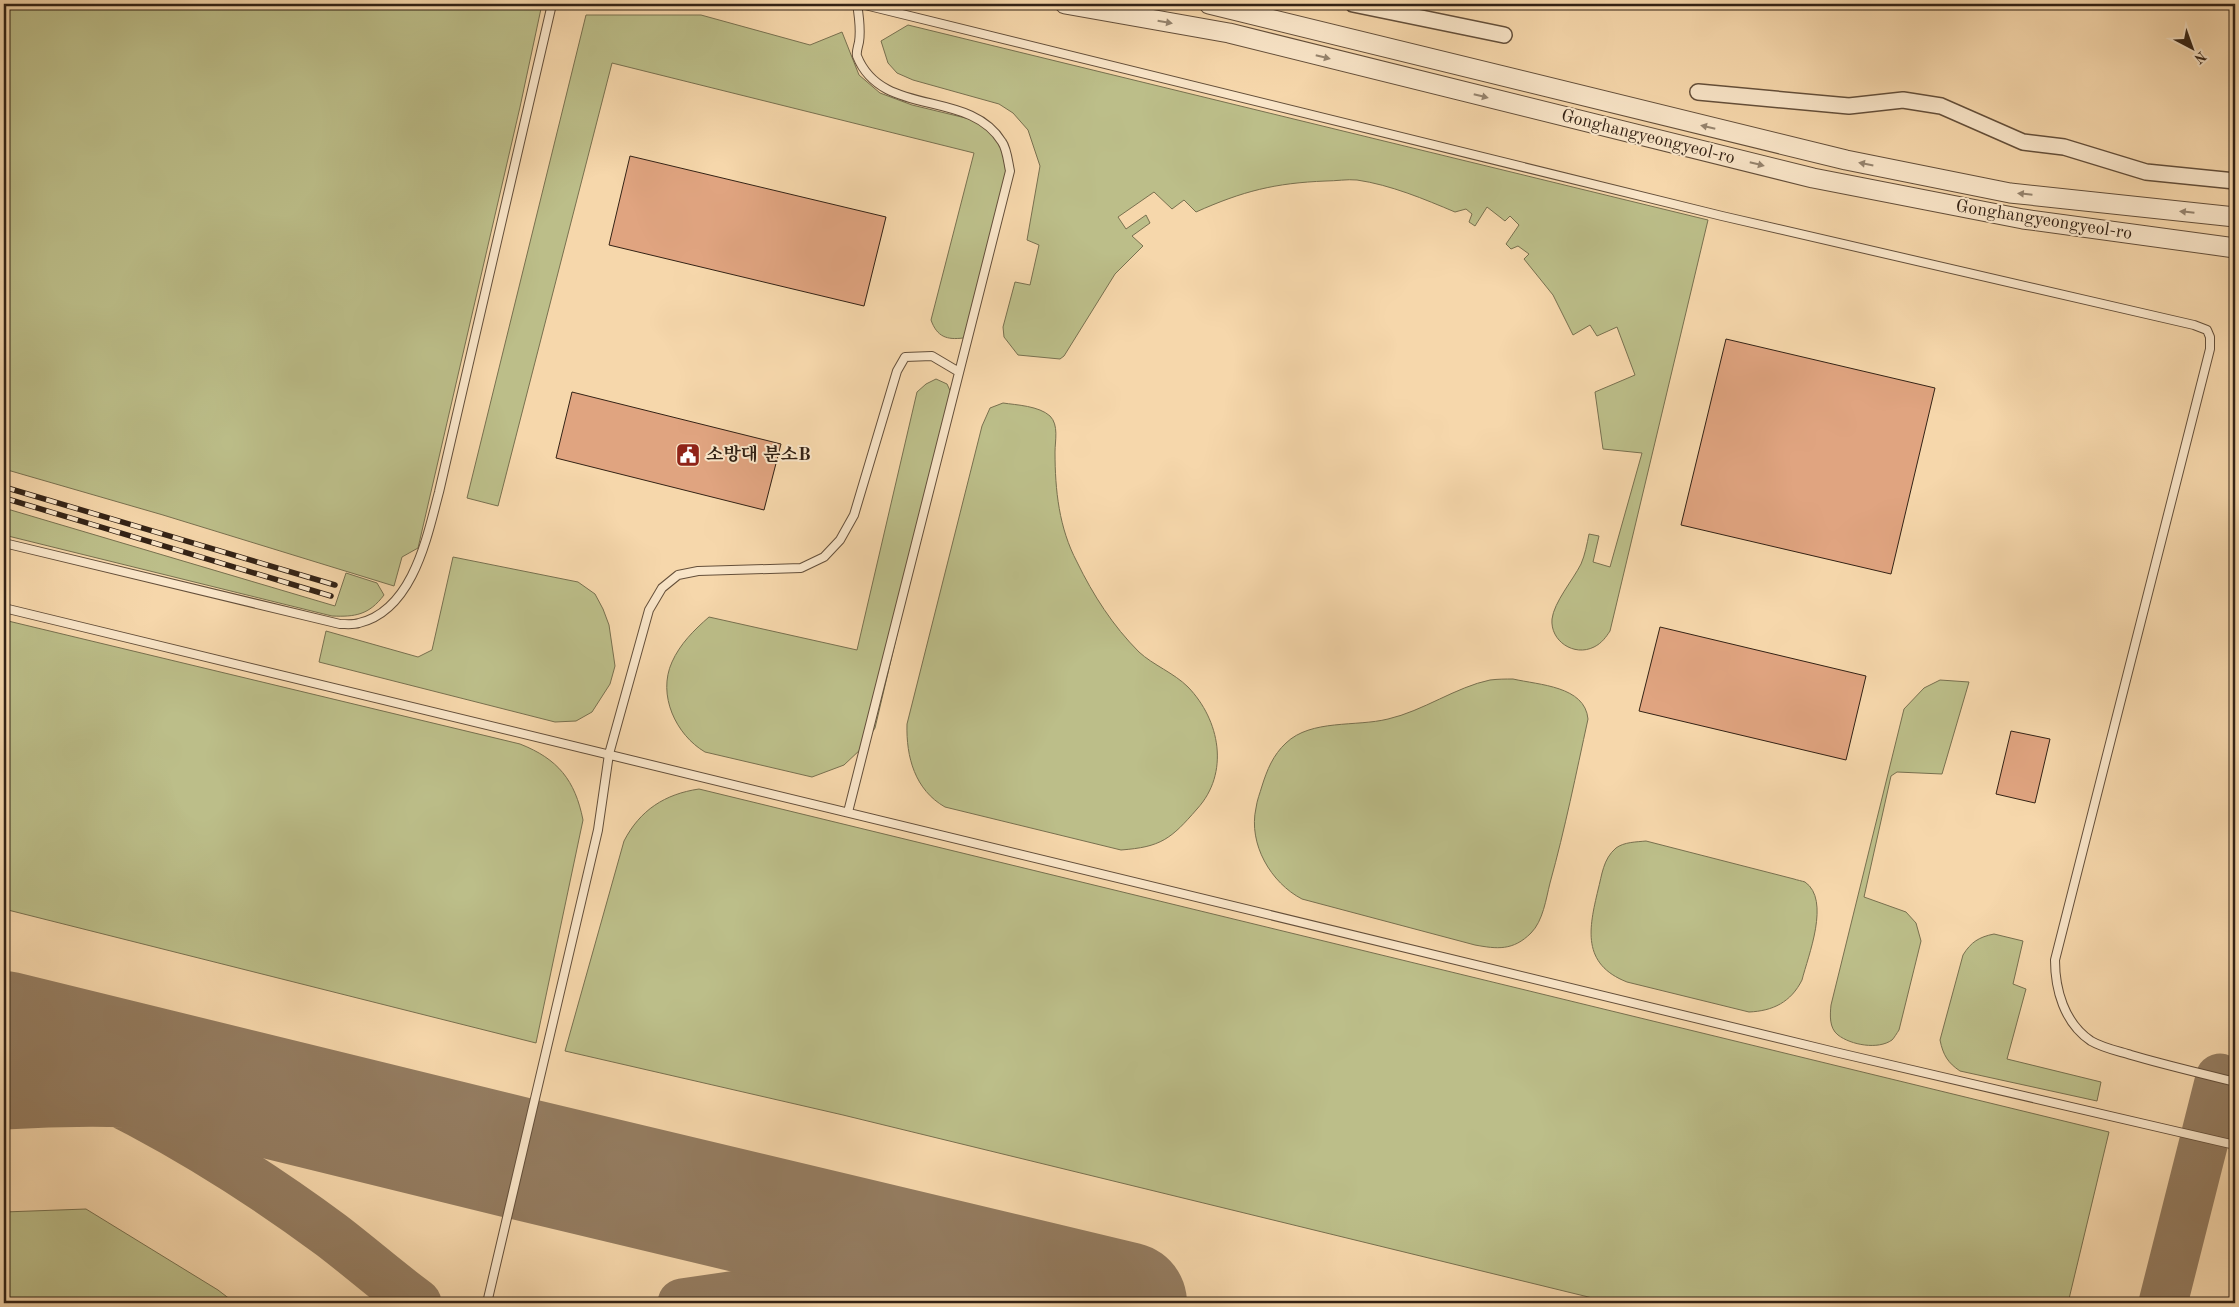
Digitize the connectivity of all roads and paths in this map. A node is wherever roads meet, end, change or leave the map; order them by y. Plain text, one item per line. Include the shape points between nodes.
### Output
1 (552, 4) edge
2 (858, 4) edge
3 (861, 4) edge
4 (1065, 4) edge
5 (1209, 4) edge
6 (1352, 4) edge
7 (1504, 35) dead end
8 (1698, 92) dead end
9 (2235, 181) edge
10 (2235, 217) edge
11 (2235, 248) edge
12 (959, 372) junction
13 (4, 543) edge
14 (4, 608) edge
15 (608, 754) junction
16 (848, 812) junction
17 (2235, 1082) edge
18 (2235, 1145) edge
19 (487, 1303) edge

1 - 13 lane via 439,492 423,550 411,579 400,595 376,616 359,623 340,624
2 - 12 lane via 860,34 856,54 865,73 892,93 973,115 1003,143 1010,171
3 - 17 lane via 1722,216 2207,330 2210,349 2055,960 2055,981 2060,1000 2074,1023 2090,1040 2154,1062
4 -> 11 street, Gonghangyeongyeol-ro via 1229,33 1813,178 2023,219
10 -> 5 street, Gonghangyeongyeol-ro via 2010,193 1846,160
6 - 7 street
8 - 9 street via 1849,106 1903,100 1931,104 2023,142 2064,147 2146,172
12 - 15 lane via 932,356 904,357 854,516 840,540 824,558 801,568 698,571 678,575 662,588 649,610
12 - 16 lane
14 - 15 lane
15 - 16 lane
15 - 19 lane via 598,830
16 - 18 lane

